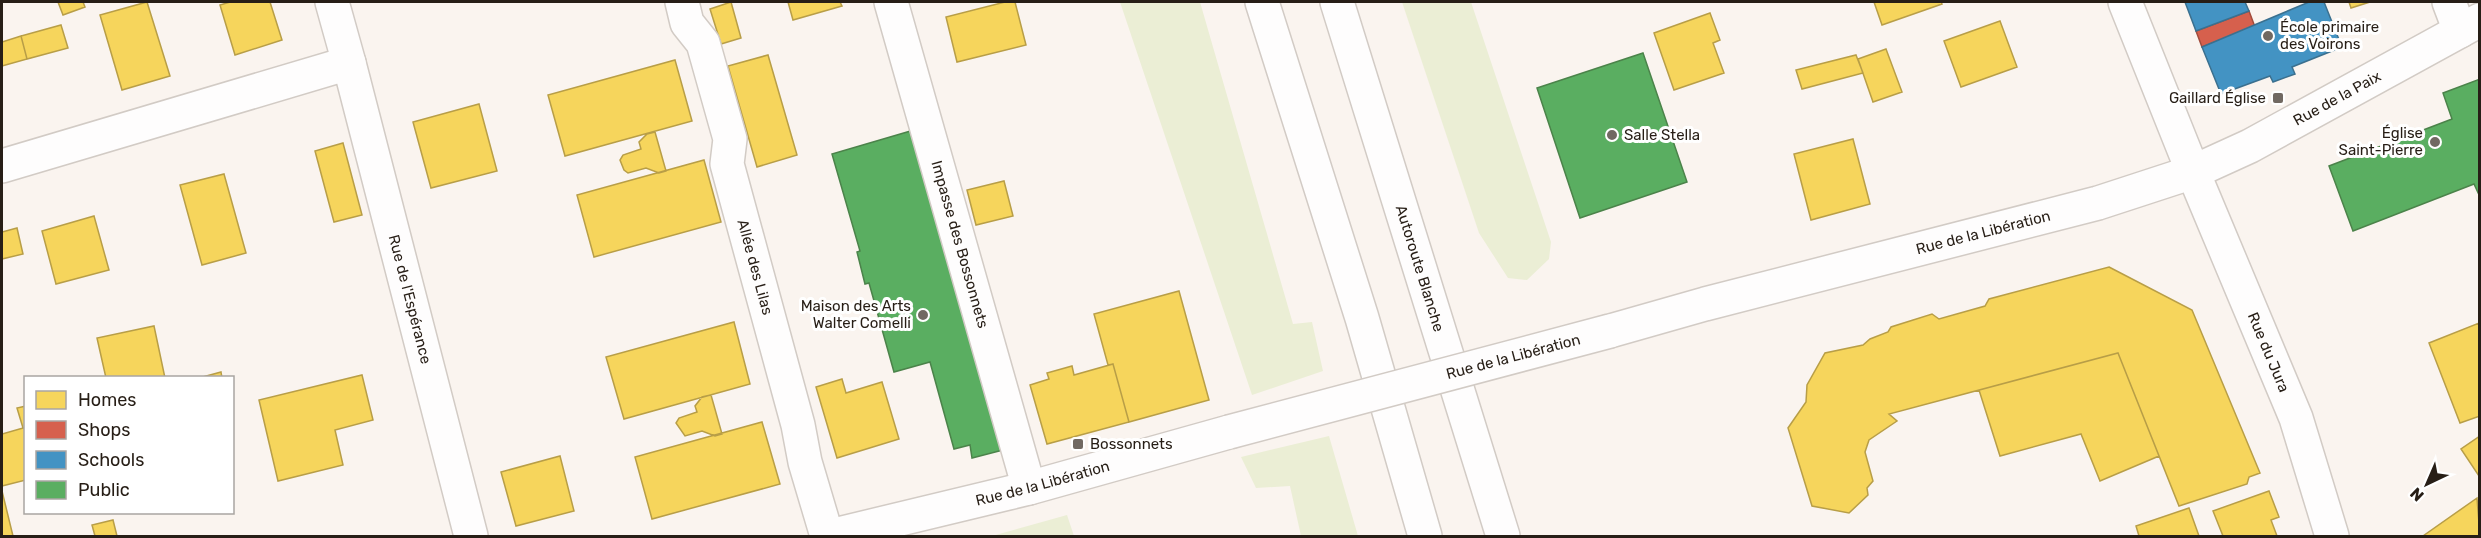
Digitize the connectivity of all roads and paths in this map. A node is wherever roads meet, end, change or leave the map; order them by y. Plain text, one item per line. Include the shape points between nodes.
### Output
1 (332, 2) edge
2 (682, 2) edge
3 (891, 2) edge
4 (1262, 2) edge
5 (1337, 2) edge
6 (2125, 2) edge
7 (2463, 18) edge
8 (349, 63) junction
9 (2, 166) edge
10 (2193, 172) junction
11 (1029, 488) junction
12 (471, 537) edge
13 (829, 537) edge
14 (1425, 537) edge
15 (1503, 537) edge
16 (2332, 537) edge

1 - 8 main road, Rue de l'Espérance
2 - 13 main road, Allée des Lilas via 687,22 703,43 730,140 727,164 798,425 804,462
3 - 11 main road, Impasse des Bossonnets
4 - 14 main road via 1362,318
5 - 15 main road, Autoroute Blanche
6 - 10 main road, Rue du Jura
7 - 10 main road, Rue de la Paix via 2250,146
8 - 9 main road
8 - 12 main road, Rue de l'Espérance
10 - 11 main road, Rue de la Libération, bridge via 2098,203 1705,304
10 - 16 main road, Rue du Jura via 2300,427
11 - 13 main road, Rue de la Libération

